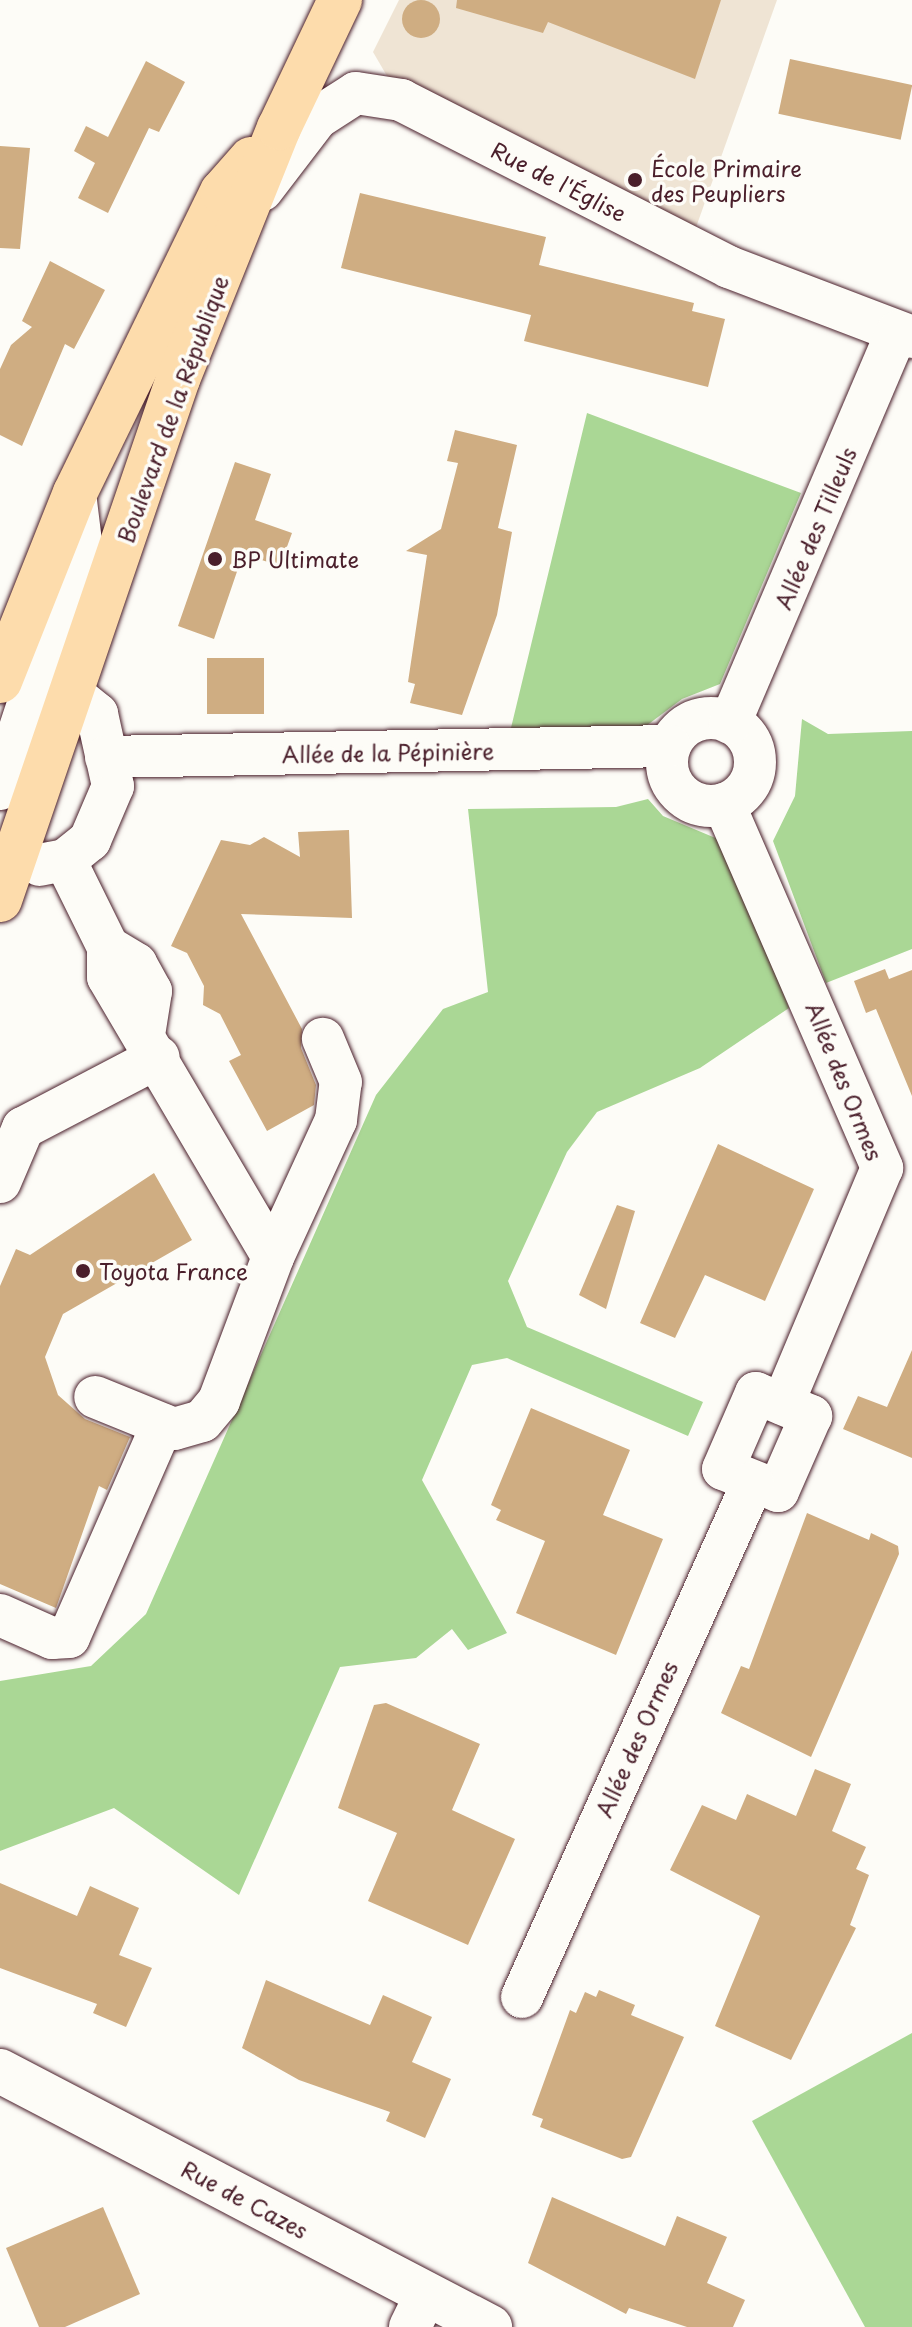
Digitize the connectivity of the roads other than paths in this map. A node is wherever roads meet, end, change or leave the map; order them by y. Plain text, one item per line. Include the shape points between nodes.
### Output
1 (340, 0) edge
2 (279, 128) junction
3 (247, 211) junction
4 (904, 334) edge
5 (29, 680) edge
6 (730, 723) junction
7 (669, 758) junction
8 (109, 772) junction
9 (0, 789) edge
10 (724, 804) junction
11 (65, 860) junction
12 (3, 876) edge
13 (323, 1039) dead end
14 (152, 1043) junction
15 (0, 1182) edge
16 (273, 1257) junction
17 (95, 1397) dead end
18 (162, 1425) junction
19 (0, 1615) edge
20 (522, 1997) dead end
21 (0, 2071) edge
22 (418, 2310) edge
23 (490, 2327) edge

1 - 2 main road, Boulevard de la République
2 - 3 main road, Boulevard de la République
2 - 5 main road, Boulevard de la République via 222,192 75,493
3 - 4 street, Rue de l'Église via 317,118 356,93 401,100 729,267
3 - 5 main road, Boulevard de la République via 178,379
4 - 6 street, Allée des Tilleuls
5 - 8 street via 97,714
5 - 9 street
5 - 12 main road, Boulevard de la République
6 - 7 street via 695,721
6 - 10 street via 751,743 754,773
7 - 8 street, Allée de la Pépinière
7 - 10 street via 682,796
8 - 11 street via 90,840
10 - 20 street, Allée des Ormes via 882,1168 783,1404 811,1416 778,1491 753,1482
11 - 12 street
11 - 14 street via 108,947 108,977
13 - 16 street via 341,1082 336,1120
14 - 15 street via 23,1128
14 - 16 street
16 - 18 street via 219,1401 202,1421
17 - 18 street
18 - 19 street via 75,1630 52,1638
21 - 22 street, Rue de Cazes
22 - 23 street, Rue de Cazes

